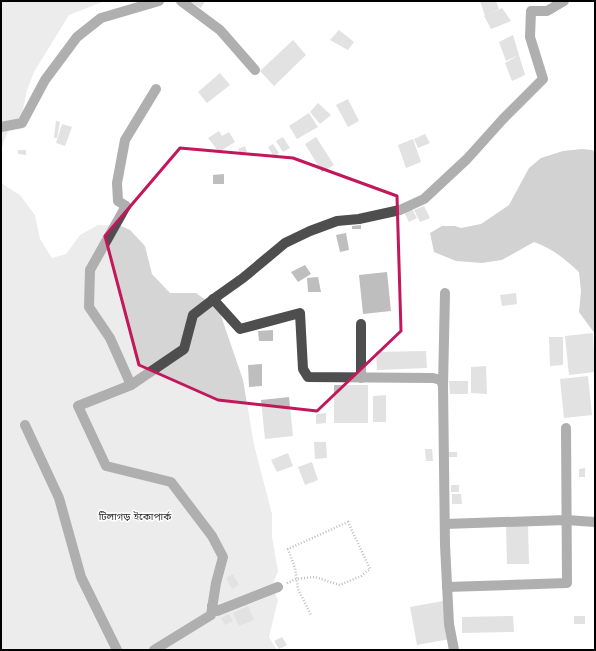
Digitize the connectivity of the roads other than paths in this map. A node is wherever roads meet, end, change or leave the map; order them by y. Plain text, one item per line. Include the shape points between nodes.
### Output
1 (159, 1) edge
2 (181, 1) edge
3 (564, 1) edge
4 (255, 70) dead end
5 (156, 89) dead end
6 (1, 127) edge
7 (445, 293) dead end
8 (213, 299) junction
9 (360, 324) dead end
10 (361, 378) junction
11 (131, 385) junction
12 (443, 386) junction
13 (25, 426) dead end
14 (566, 428) dead end
15 (566, 520) junction
16 (595, 522) edge
17 (445, 524) junction
18 (278, 587) dead end
19 (447, 587) junction
20 (212, 606) junction
21 (117, 650) edge
22 (154, 650) edge
23 (454, 650) edge

1 - 6 street via 101,18 78,37 45,80 22,123
2 - 4 street via 220,30
3 - 8 street via 547,11 531,11 530,36 543,79 502,119 467,159 424,198 400,210 337,221 310,231 285,243
5 - 11 street via 125,140 117,184 118,201 126,206 90,270 89,307 110,338
7 - 12 street
8 - 10 street via 240,329 300,313 303,369 308,377
8 - 11 street via 194,315 184,349
9 - 10 street
10 - 12 street via 433,378 441,380
11 - 20 street via 78,406 106,466 171,482 212,536 223,557
12 - 17 street
13 - 21 street via 59,498 81,577
14 - 15 street
15 - 16 street
15 - 17 street
15 - 19 street via 567,583
17 - 19 street
18 - 20 street via 217,611
19 - 23 street via 449,624
20 - 22 street via 211,615

